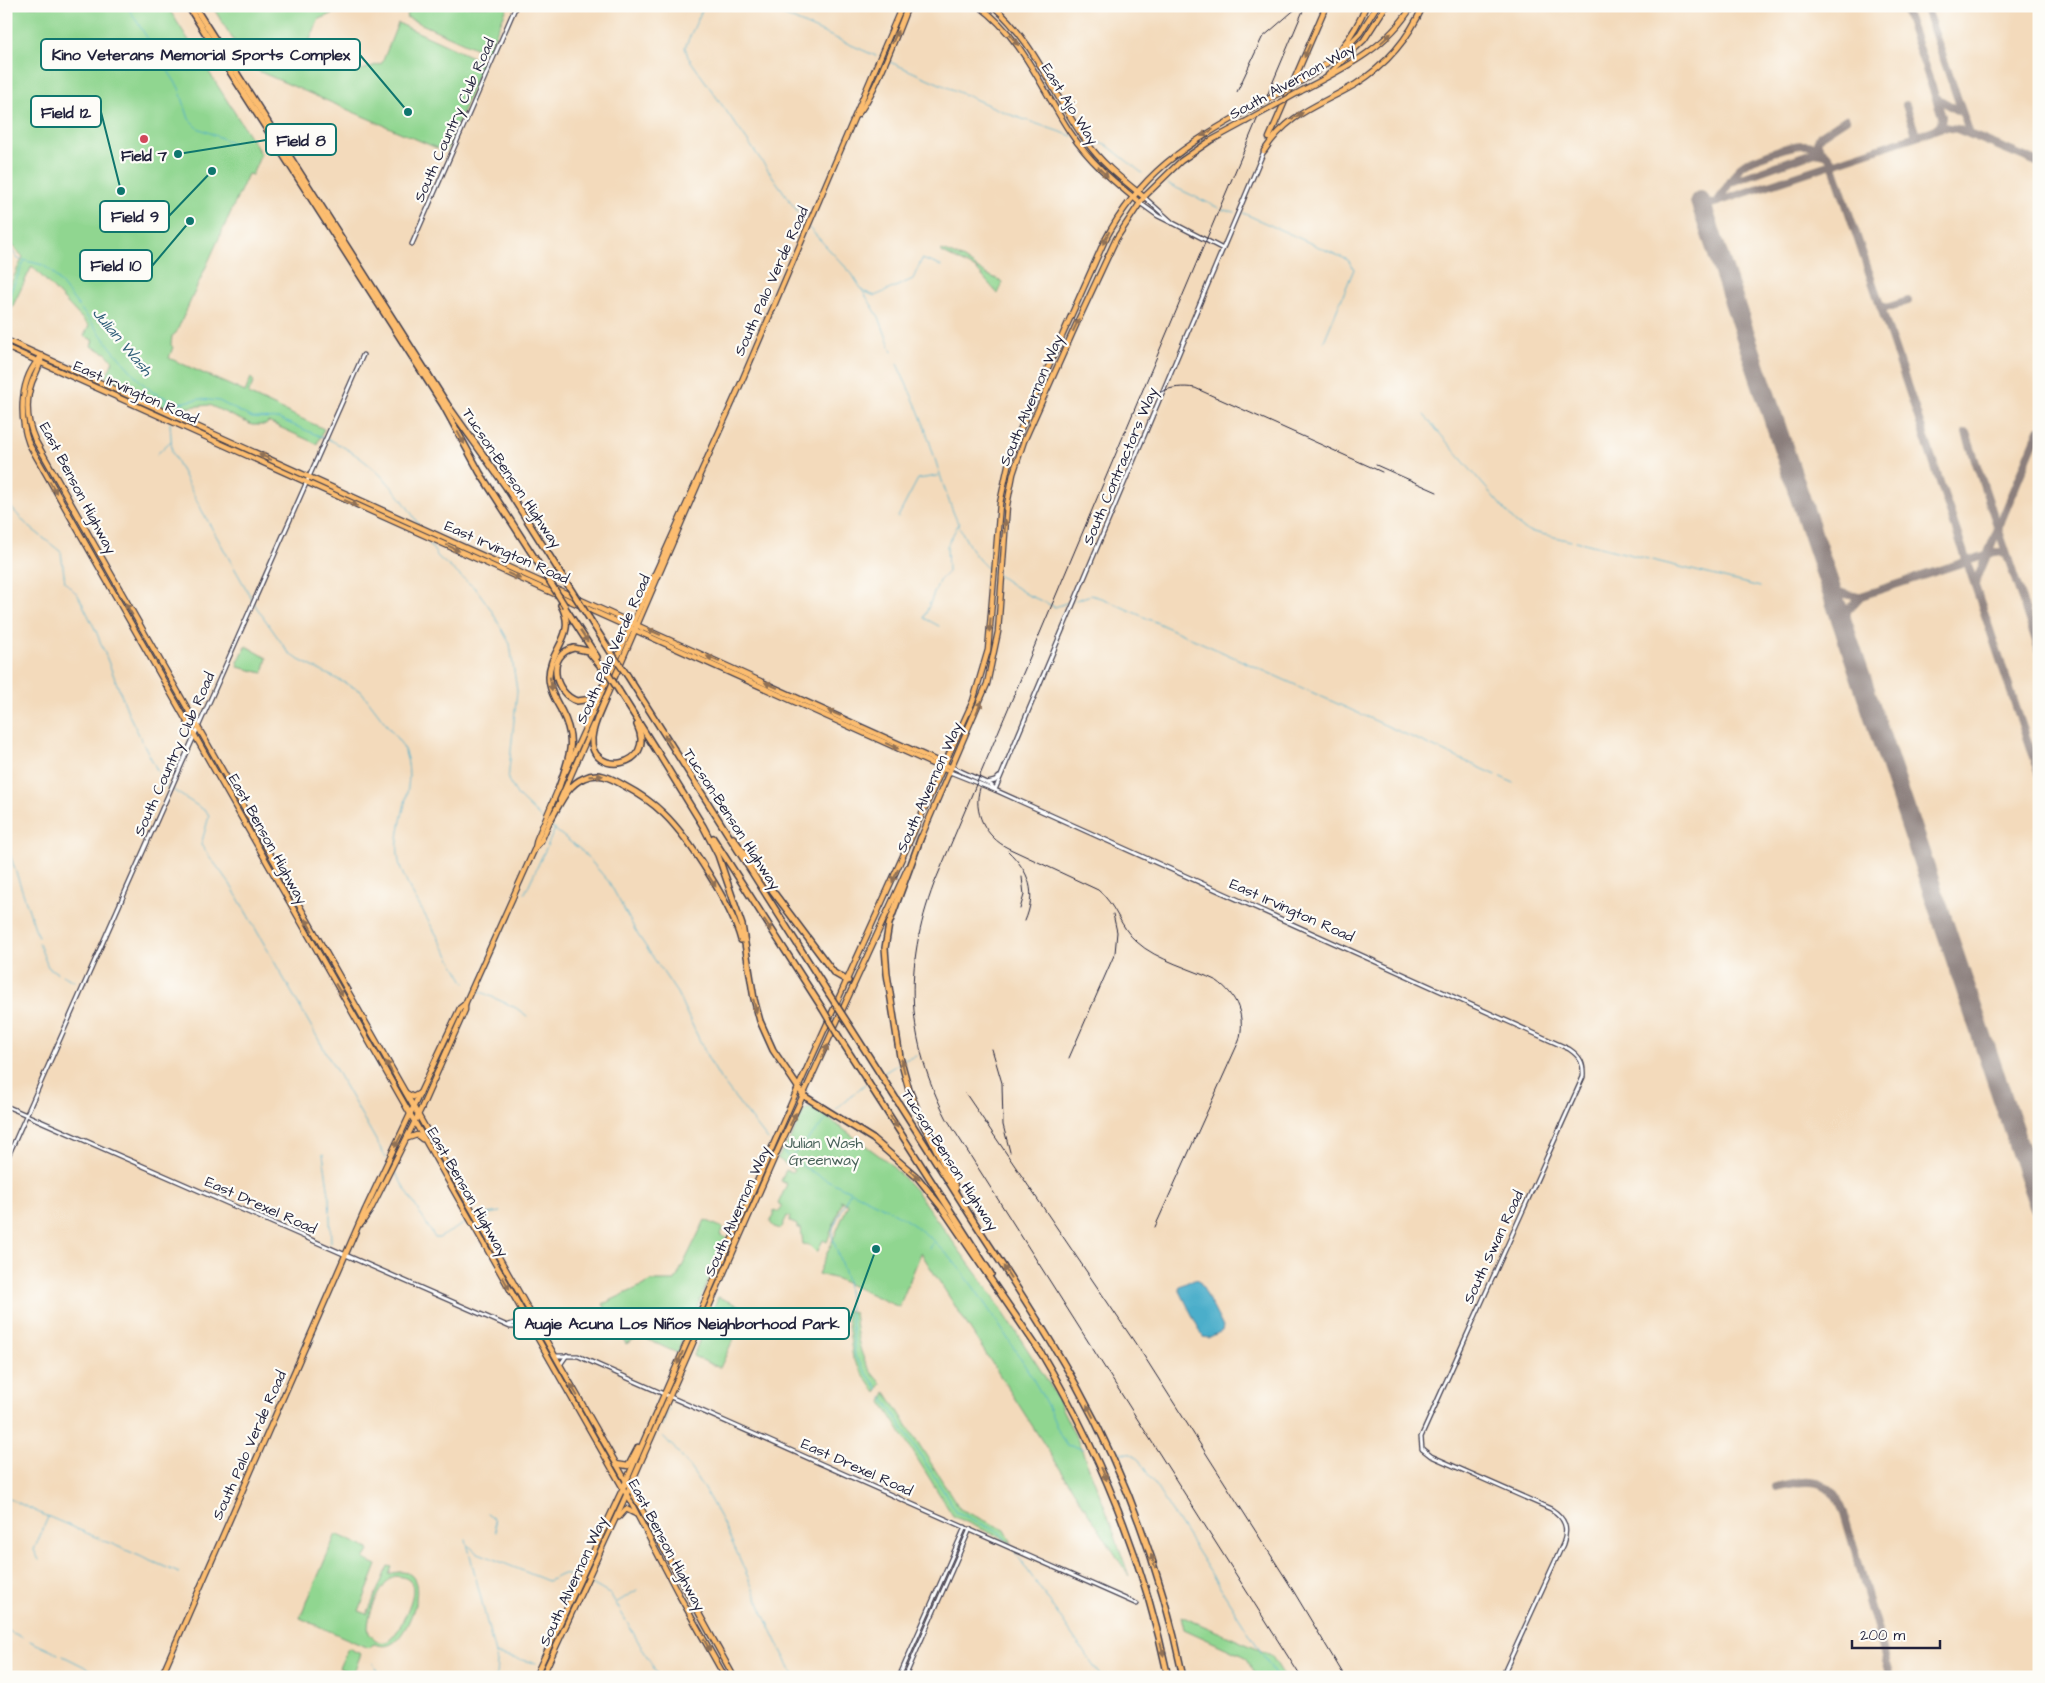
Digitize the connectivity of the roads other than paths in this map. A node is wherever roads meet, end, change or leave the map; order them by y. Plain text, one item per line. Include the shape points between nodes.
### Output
1 (188, 6) edge
2 (194, 6) edge
3 (516, 6) edge
4 (902, 6) edge
5 (908, 6) edge
6 (979, 6) edge
7 (993, 6) edge
8 (1326, 6) edge
9 (1366, 6) edge
10 (1378, 6) edge
11 (1386, 6) edge
12 (1412, 6) edge
13 (1423, 6) edge
14 (1324, 67) junction
15 (1316, 83) junction
16 (857, 115) junction
17 (1264, 151) junction
18 (1137, 192) junction
19 (1133, 197) junction
20 (1144, 197) junction
21 (1139, 202) junction
22 (1173, 223) junction
23 (412, 244) dead end
24 (1224, 248) junction
25 (6, 340) edge
26 (6, 347) edge
27 (363, 355) dead end
28 (42, 356) junction
29 (39, 362) junction
30 (707, 457) junction
31 (309, 477) junction
32 (307, 483) junction
33 (684, 508) junction
34 (676, 537) junction
35 (563, 606) junction
36 (632, 622) junction
37 (639, 625) junction
38 (630, 628) junction
39 (636, 631) junction
40 (602, 667) junction
41 (606, 683) junction
42 (605, 700) junction
43 (624, 700) junction
44 (197, 727) junction
45 (194, 734) junction
46 (657, 751) junction
47 (945, 767) junction
48 (951, 770) junction
49 (1001, 775) junction
50 (986, 783) junction
51 (558, 790) junction
52 (995, 790) junction
53 (549, 817) junction
54 (721, 824) junction
55 (921, 837) junction
56 (747, 959) junction
57 (848, 981) junction
58 (465, 1004) junction
59 (361, 1017) junction
60 (356, 1021) junction
61 (1579, 1056) joint
62 (424, 1088) junction
63 (798, 1088) junction
64 (402, 1090) junction
65 (804, 1096) junction
66 (6, 1106) edge
67 (414, 1110) junction
68 (26, 1115) junction
69 (417, 1115) junction
70 (410, 1116) junction
71 (414, 1122) junction
72 (405, 1141) junction
73 (428, 1146) junction
74 (6, 1161) edge
75 (974, 1221) junction
76 (361, 1224) junction
77 (346, 1254) junction
78 (532, 1317) junction
79 (526, 1318) junction
80 (506, 1325) junction
81 (535, 1333) junction
82 (552, 1353) junction
83 (1041, 1353) junction
84 (567, 1355) junction
85 (560, 1365) junction
86 (664, 1393) junction
87 (670, 1396) junction
88 (588, 1415) junction
89 (582, 1416) junction
90 (652, 1421) junction
91 (615, 1463) junction
92 (626, 1481) junction
93 (622, 1487) junction
94 (629, 1487) junction
95 (626, 1494) junction
96 (637, 1514) junction
97 (965, 1527) junction
98 (970, 1530) junction
99 (604, 1544) junction
100 (1137, 1604) dead end
101 (161, 1677) edge
102 (535, 1677) edge
103 (542, 1677) edge
104 (725, 1677) edge
105 (734, 1677) edge
106 (899, 1677) edge
107 (906, 1677) edge
108 (1168, 1677) edge
109 (1183, 1677) edge
110 (1502, 1677) edge

1 -> 35 highway, Tucson–Benson Highway, bridge via 443,405 480,473
54 -> 2 highway, Tucson–Benson Highway, bridge via 506,487 447,404
3 - 23 street, South Country Club Road
4 - 16 main road, South Palo Verde Road
16 -> 5 main road, South Palo Verde Road via 877,79
6 -> 19 main road, East Ajo Way via 1004,28 1022,51 1077,142 1104,173
7 - 18 main road, East Ajo Way via 1028,44 1087,143
8 -> 17 main road
9 - 14 main road, South Alvernon Way via 1349,38
10 - 14 main road via 1354,40
11 - 15 main road via 1356,50
15 -> 12 main road, South Alvernon Way via 1377,46
17 -> 13 main road via 1288,121 1356,83 1386,60 1406,37
14 -> 18 main road, South Alvernon Way, bridge via 1186,146 1160,166
15 - 20 main road, South Alvernon Way, bridge via 1187,158
16 - 30 main road, South Palo Verde Road
17 - 24 street, South Contractors Way
18 - 19 main road, South Alvernon Way
18 - 20 main road, East Ajo Way
19 - 21 main road, East Ajo Way
19 -> 47 main road, South Alvernon Way via 1104,242 1016,442 1001,493 984,668
20 - 21 main road, South Alvernon Way
20 - 22 street, East Ajo Way
21 - 22 street, East Ajo Way
48 -> 21 main road, South Alvernon Way via 990,676 998,632 1009,495 1020,450 1110,250
22 - 24 street, East Ajo Way
24 - 49 street, South Contractors Way
25 - 28 main road, East Irvington Road
26 - 29 main road, East Irvington Road
27 - 31 street, South Country Club Road
28 - 29 main road, East Benson Highway
31 -> 28 main road, East Irvington Road
29 - 32 main road, East Irvington Road
44 -> 29 main road, East Benson Highway via 35,440 27,405
29 -> 45 main road, East Benson Highway via 23,396 24,426 29,444
30 - 33 main road, South Palo Verde Road
30 - 34 main road, South Palo Verde Road
31 - 32 street, South Country Club Road
31 - 36 main road, East Irvington Road
32 -> 38 main road, East Irvington Road
32 - 44 street, South Country Club Road
33 - 34 main road
33 - 36 main road, South Palo Verde Road
34 - 37 main road, South Palo Verde Road
35 -> 40 highway, Tucson–Benson Highway
35 -> 51 highway via 566,630 551,666 549,681 570,728 572,743
36 - 37 main road, East Irvington Road
36 - 38 main road, South Palo Verde Road
37 - 39 main road, South Palo Verde Road
47 -> 37 main road, East Irvington Road
38 - 39 main road, East Irvington Road
38 - 41 main road, South Palo Verde Road
39 - 42 main road, South Palo Verde Road
39 -> 47 main road, East Irvington Road
40 - 41 highway via 588,651 574,648 560,656 556,674 564,693 578,702 594,698
40 - 43 highway, Tucson–Benson Highway, bridge
41 - 51 main road, South Palo Verde Road
42 - 43 highway via 593,732 592,745 599,758 617,764 634,756 642,742 639,728
42 - 53 main road, South Palo Verde Road
43 - 46 highway, Tucson–Benson Highway
44 - 45 street, South Country Club Road
59 -> 44 main road, East Benson Highway
45 -> 60 main road, East Benson Highway
45 - 68 street, South Country Club Road
46 - 56 highway via 718,856 737,907
46 -> 83 highway, Tucson–Benson Highway, bridge
47 - 48 main road, East Irvington Road
47 -> 57 main road, South Alvernon Way
48 - 50 street, East Irvington Road
48 - 52 street, East Irvington Road
48 - 55 main road, South Alvernon Way
49 - 50 street
49 - 52 street, South Contractors Way
50 - 52 street, East Irvington Road
51 - 53 main road, South Palo Verde Road
52 - 61 street, East Irvington Road via 1570,1049
53 -> 56 highway via 570,788 588,776 607,777 646,799 675,826 720,894 735,922
53 - 58 main road, South Palo Verde Road
54 - 57 highway via 834,973
54 - 75 highway, Tucson–Benson Highway, bridge
65 -> 55 main road, South Alvernon Way
75 -> 55 highway via 911,1096 900,1057 887,974 885,948 889,921
56 -> 63 highway via 760,1021
57 - 63 main road, South Alvernon Way
58 - 62 main road, South Palo Verde Road via 460,1008
58 - 69 main road, South Palo Verde Road
59 - 60 main road
64 -> 59 main road, East Benson Highway
60 - 70 main road, East Benson Highway
61 - 110 street, South Swan Road via 1584,1066 1583,1077 1421,1440 1422,1449 1431,1456 1554,1511 1563,1519 1566,1529 1563,1544
62 - 64 main road via 413,1097
62 - 67 main road, South Palo Verde Road
63 - 65 highway
63 -> 86 main road, South Alvernon Way
64 - 67 main road, East Benson Highway
65 -> 83 highway via 878,1143 922,1183
87 -> 65 main road, South Alvernon Way
66 - 68 street, East Drexel Road
67 - 69 main road, East Benson Highway
67 - 70 main road, South Palo Verde Road
68 - 74 street, South Country Club Road
68 - 77 street, East Drexel Road
69 - 71 main road, South Palo Verde Road
69 - 78 main road, East Benson Highway
70 - 71 main road, East Benson Highway
70 -> 76 main road, South Palo Verde Road
71 - 72 main road, South Palo Verde Road
71 - 73 main road, East Benson Highway
72 - 73 main road via 416,1135
72 - 76 main road, South Palo Verde Road
73 -> 79 main road, East Benson Highway
109 -> 75 highway, Tucson–Benson Highway via 1167,1608 1134,1510 1096,1423 1048,1338
76 - 77 main road, South Palo Verde Road
77 - 80 street, East Drexel Road
77 - 101 main road, South Palo Verde Road
78 - 79 street
78 - 82 main road, East Benson Highway
79 - 80 street
79 - 81 main road, East Benson Highway
80 - 81 street, East Drexel Road via 527,1327
81 - 89 main road, East Benson Highway
82 - 84 street, East Drexel Road via 558,1357
82 - 85 main road, East Benson Highway
83 -> 108 highway, Tucson–Benson Highway via 1099,1462 1128,1534 1150,1600
84 - 85 street
84 - 86 street, East Drexel Road via 578,1356
88 -> 85 main road, East Benson Highway
86 - 87 street, East Drexel Road
86 - 90 main road, South Alvernon Way
87 - 94 main road, South Alvernon Way
87 - 97 street, East Drexel Road
88 - 89 main road via 585,1420
88 - 91 main road, East Benson Highway
89 - 93 main road, East Benson Highway
90 - 91 main road via 629,1465 623,1467
90 - 92 main road, South Alvernon Way
91 - 92 main road, East Benson Highway
92 - 93 main road, South Alvernon Way
92 - 94 main road, East Benson Highway
93 - 95 main road, East Benson Highway
93 - 102 main road, South Alvernon Way
94 - 95 main road, South Alvernon Way
94 - 105 main road, East Benson Highway
95 - 96 main road, East Benson Highway
95 - 99 main road, South Alvernon Way
96 - 99 main road via 623,1510
96 -> 104 main road, East Benson Highway
97 - 98 street, East Drexel Road
97 - 106 street
98 - 100 street, East Drexel Road
98 - 107 street
99 - 103 main road, South Alvernon Way

